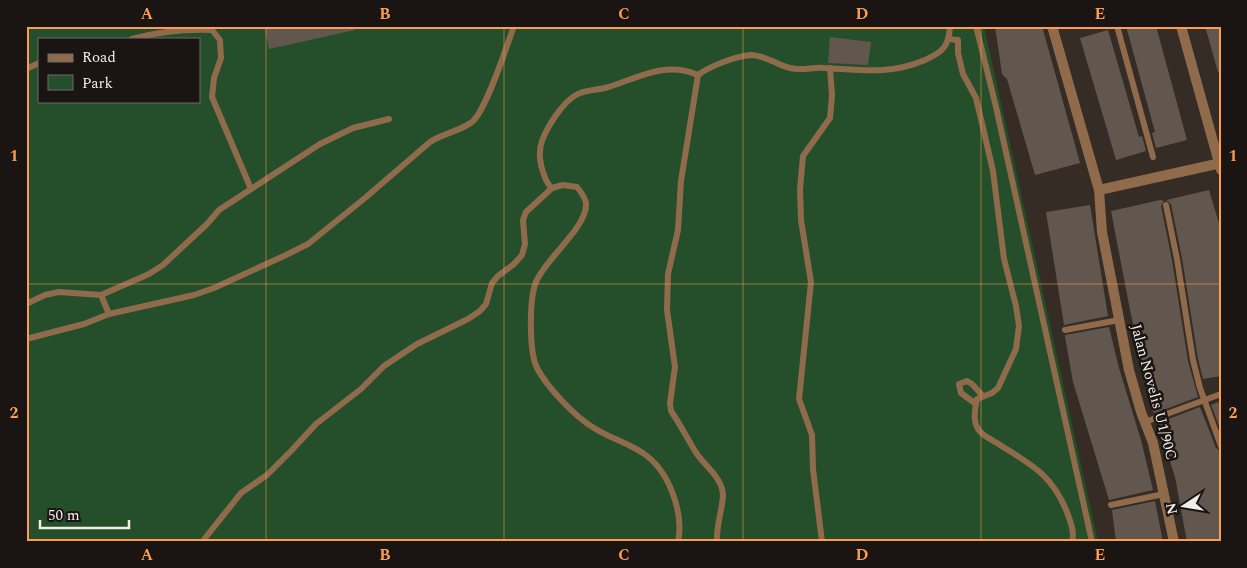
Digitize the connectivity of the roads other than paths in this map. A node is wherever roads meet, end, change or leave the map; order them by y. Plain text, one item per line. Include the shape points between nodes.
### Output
1 (514, 26) edge
2 (950, 26) edge
3 (976, 26) edge
4 (1053, 26) edge
5 (1117, 26) edge
6 (1181, 26) edge
7 (136, 38) edge
8 (950, 39) junction
9 (38, 63) edge
10 (830, 68) junction
11 (26, 69) edge
12 (698, 75) junction
13 (389, 119) dead end
14 (1153, 157) dead end
15 (1220, 165) edge
16 (552, 188) junction
17 (251, 189) junction
18 (1099, 190) junction
19 (1166, 205) dead end
20 (101, 295) junction
21 (26, 304) edge
22 (109, 314) junction
23 (1119, 320) junction
24 (1064, 330) dead end
25 (26, 339) edge
26 (1221, 394) edge
27 (982, 395) junction
28 (1204, 400) junction
29 (976, 404) junction
30 (1145, 422) junction
31 (1221, 446) edge
32 (1164, 494) junction
33 (1110, 505) dead end
34 (202, 542) edge
35 (678, 542) edge
36 (717, 542) edge
37 (822, 542) edge
38 (1072, 542) edge
39 (1092, 542) edge
40 (1174, 542) edge

1 - 22 lane via 500,67 476,119 430,142 308,244 207,290
2 - 8 lane
3 - 39 lane
4 - 18 street, Jalan Novelis U1/90C
5 - 14 lane
6 - 15 street
7 - 17 lane via 153,33 212,30 220,40 222,58 214,78 212,97
8 - 10 lane via 944,49 932,57 896,70
8 - 27 lane via 958,40 963,74 976,98 1019,326 1016,349 1007,372 998,388
9 - 11 lane
10 - 12 lane via 790,68 750,55
10 - 37 lane via 830,118 803,156 800,188 801,220 811,282 799,399 812,435
12 - 16 lane via 683,70 660,70 576,95 559,111 542,142 541,169
12 - 36 lane via 681,181 678,230 668,274 667,310 675,367 670,403 695,453 721,486 723,495
13 - 17 lane via 353,128 320,144
15 - 18 street
16 - 34 lane via 526,212 522,254 492,284 486,304 480,311 417,344 384,366 241,493
16 - 35 lane via 563,185 577,187 586,202 586,209 536,282 531,336 534,360 563,402 579,417 647,456 660,470 677,507
17 - 20 lane via 219,210 163,265
18 - 23 street, Jalan Novelis U1/90C via 1102,232
19 - 28 lane
20 - 21 lane via 59,292
20 - 22 lane
22 - 25 lane
23 - 24 lane
23 - 30 street, Jalan Novelis U1/90C via 1129,370
26 - 28 lane
27 - 29 lane
27 - 29 lane via 967,381 959,384 961,393
28 - 30 lane
28 - 31 lane
29 - 38 lane via 976,426 982,434 1026,461 1056,488 1070,522
30 - 32 street, Jalan Novelis U1/90C
32 - 33 lane
32 - 40 street, Jalan Novelis U1/90C

